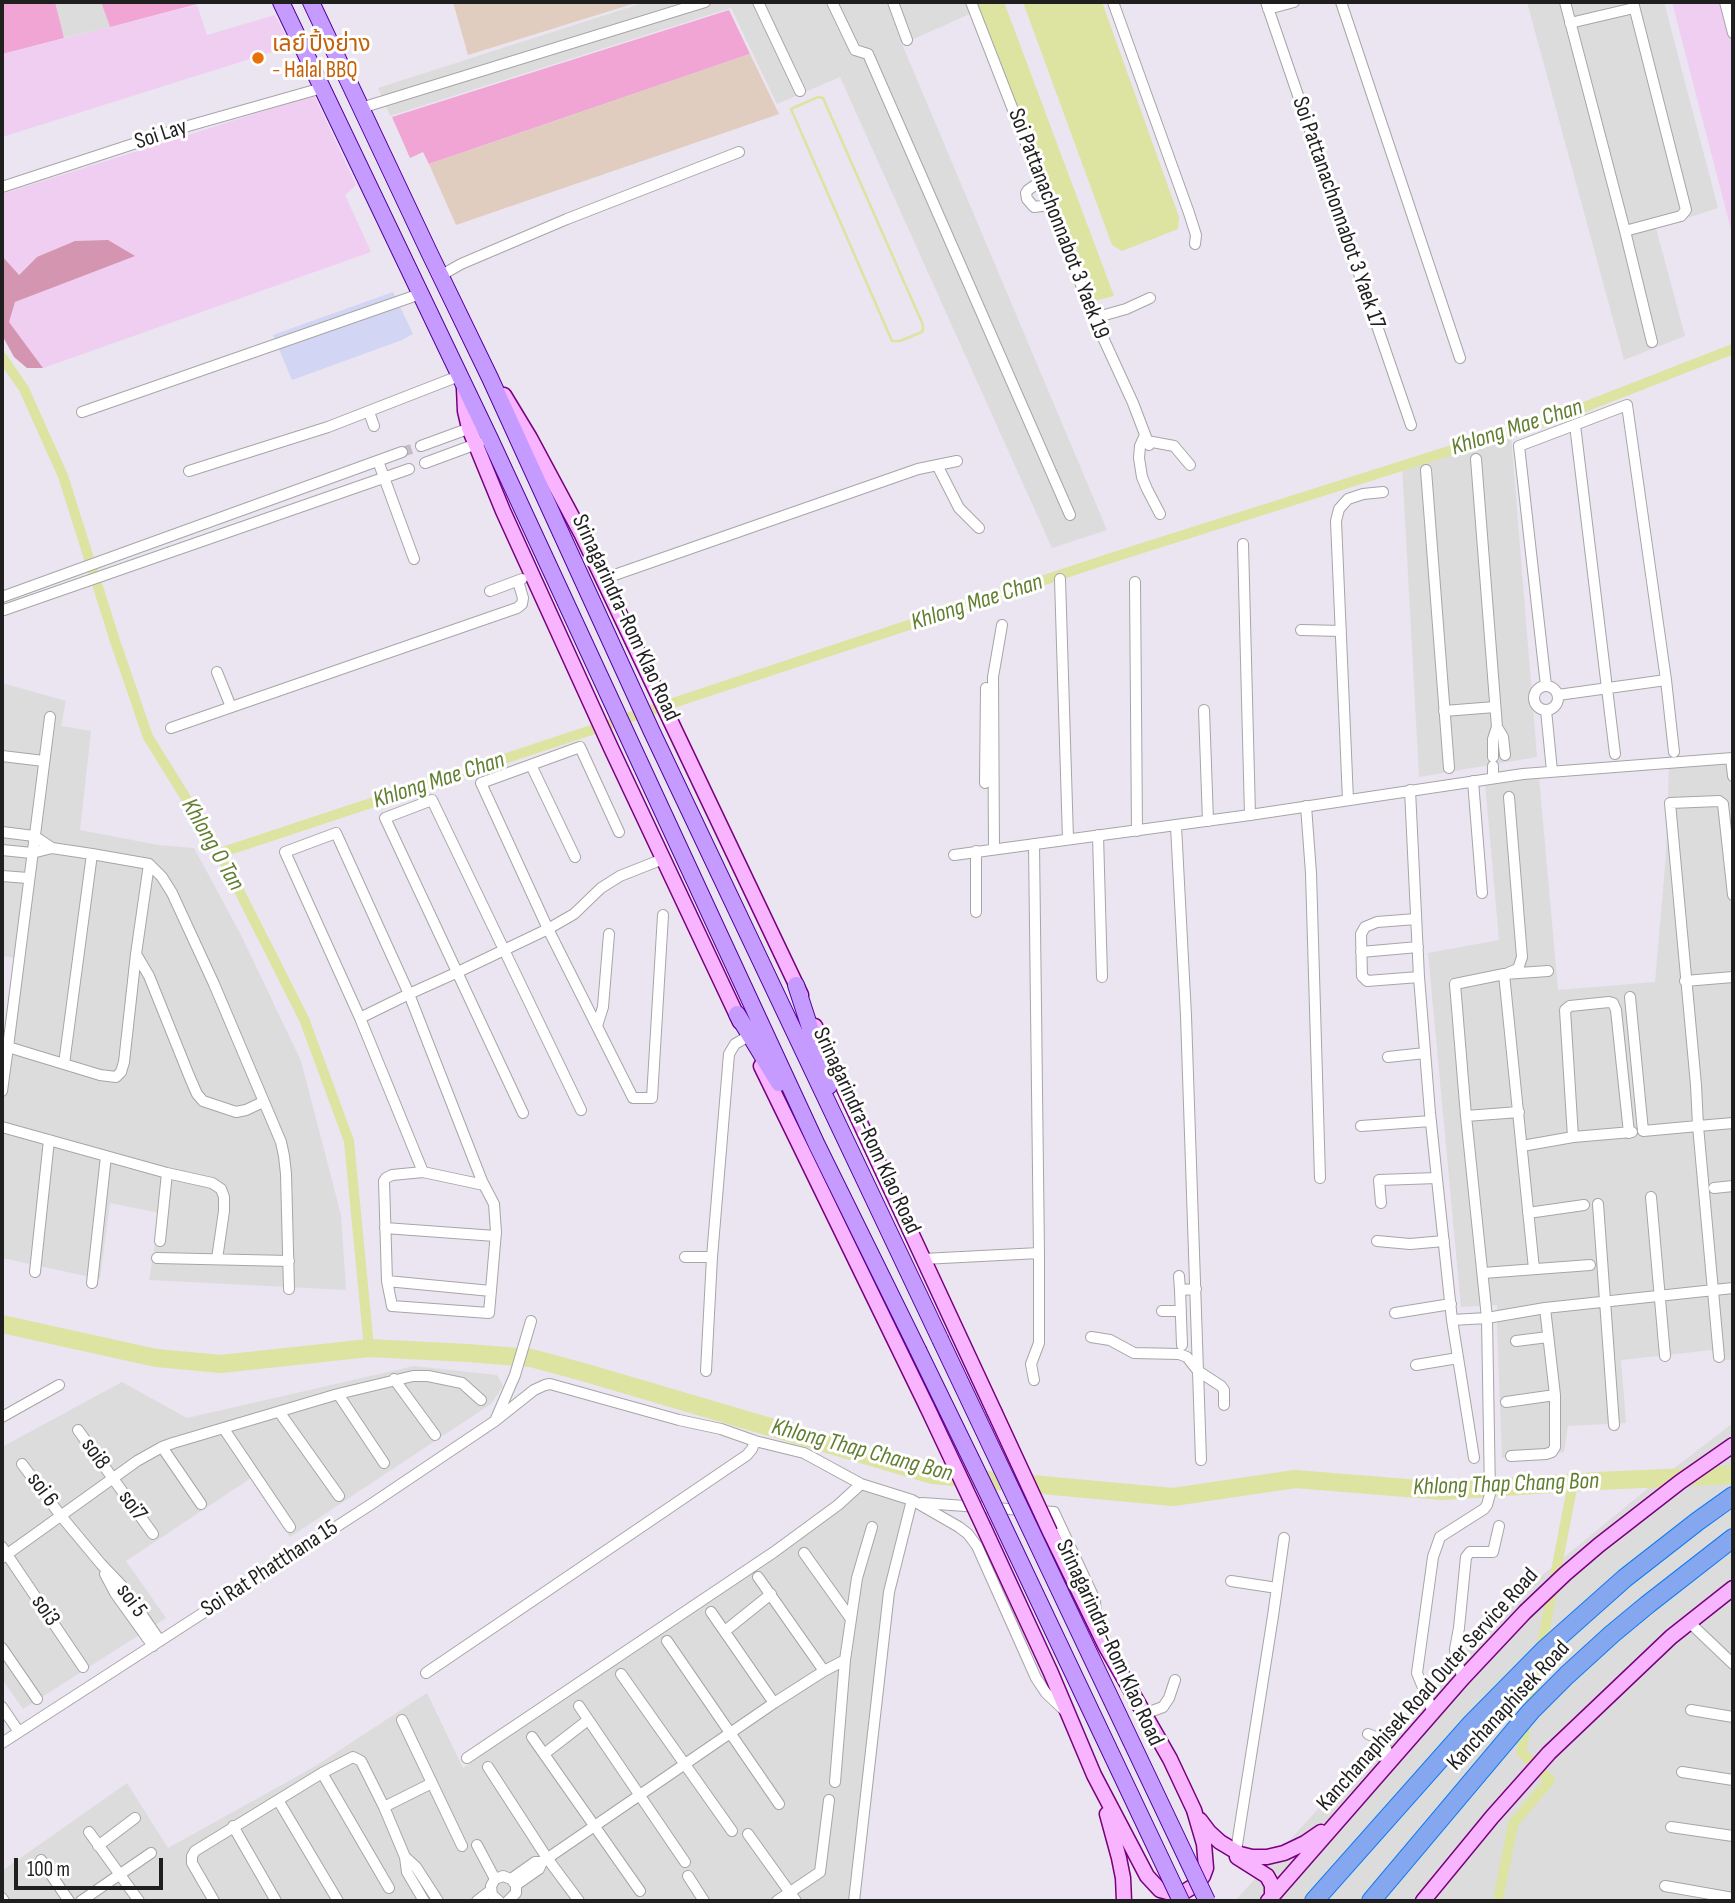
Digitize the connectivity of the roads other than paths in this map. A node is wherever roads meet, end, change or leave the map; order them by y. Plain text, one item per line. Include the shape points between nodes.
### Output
1 (281, 2) edge
2 (311, 2) edge
3 (705, 2) edge
4 (758, 2) edge
5 (832, 2) edge
6 (893, 2) edge
7 (971, 2) edge
8 (1113, 2) edge
9 (1294, 2) edge
10 (1341, 2) edge
11 (1565, 2) edge
12 (1725, 2) edge
13 (1634, 5) edge
14 (1267, 6) edge
15 (1570, 23) junction
16 (1733, 33) edge
17 (907, 40) dead end
18 (322, 88) junction
19 (800, 91) dead end
20 (361, 108) junction
21 (739, 152) dead end
22 (1041, 181) junction
23 (2, 187) edge
24 (1050, 205) junction
25 (1625, 231) junction
26 (1195, 244) dead end
27 (440, 276) junction
28 (420, 294) junction
29 (1150, 298) dead end
30 (1094, 318) junction
31 (1652, 342) dead end
32 (1460, 358) dead end
33 (490, 378) junction
34 (461, 382) junction
35 (82, 412) dead end
36 (369, 412) junction
37 (1410, 425) dead end
38 (1575, 425) junction
39 (374, 426) dead end
40 (479, 434) junction
41 (1147, 440) junction
42 (421, 446) tunnel mouth
43 (402, 452) tunnel mouth
44 (1476, 459) dead end
45 (378, 461) junction
46 (957, 461) dead end
47 (425, 463) dead end
48 (937, 465) junction
49 (1190, 465) dead end
50 (409, 469) dead end
51 (1426, 470) dead end
52 (189, 471) dead end
53 (384, 477) junction
54 (1383, 492) dead end
55 (1160, 514) dead end
56 (1070, 515) dead end
57 (979, 528) dead end
58 (1243, 544) dead end
59 (414, 559) dead end
60 (525, 578) junction
61 (603, 579) junction
62 (1060, 579) dead end
63 (1135, 582) dead end
64 (490, 591) dead end
65 (2, 597) edge
66 (3, 612) edge
67 (1002, 625) dead end
68 (1301, 630) dead end
69 (1341, 631) junction
70 (218, 673) dead end
71 (1666, 680) junction
72 (1546, 686) junction
73 (986, 688) dead end
74 (1607, 688) junction
75 (1558, 695) junction
76 (231, 707) junction
77 (1495, 707) junction
78 (1204, 710) dead end
79 (1444, 710) junction
80 (1546, 710) junction
81 (50, 717) dead end
82 (1497, 727) junction
83 (172, 728) dead end
84 (1674, 752) dead end
85 (1615, 754) dead end
86 (2, 756) edge
87 (1732, 758) edge
88 (44, 761) junction
89 (531, 765) junction
90 (1505, 765) junction
91 (1449, 768) dead end
92 (990, 769) junction
93 (1552, 771) junction
94 (1733, 776) edge
95 (1493, 778) junction
96 (1473, 781) junction
97 (985, 783) dead end
98 (1410, 790) junction
99 (1509, 797) dead end
100 (1348, 800) junction
101 (1306, 806) junction
102 (1250, 816) junction
103 (1208, 821) junction
104 (1175, 826) junction
105 (1136, 831) junction
106 (2, 832) edge
107 (619, 832) dead end
108 (1098, 835) junction
109 (34, 836) junction
110 (1068, 839) junction
111 (1034, 844) junction
112 (52, 848) junction
113 (994, 848) junction
114 (2, 850) edge
115 (976, 851) junction
116 (32, 853) junction
117 (92, 854) junction
118 (954, 855) dead end
119 (575, 857) dead end
120 (663, 859) junction
121 (149, 864) junction
122 (2, 876) edge
123 (29, 878) junction
124 (1482, 893) dead end
125 (1733, 895) edge
126 (976, 912) dead end
127 (663, 915) dead end
128 (1416, 919) junction
129 (548, 929) junction
130 (609, 934) dead end
131 (1418, 947) junction
132 (503, 950) junction
133 (1361, 952) junction
134 (136, 954) junction
135 (1548, 971) dead end
136 (458, 972) junction
137 (1504, 974) junction
138 (1102, 976) dead end
139 (1419, 977) junction
140 (1733, 977) edge
141 (1685, 981) junction
142 (796, 985) junction
143 (410, 994) junction
144 (1630, 997) dead end
145 (737, 1014) junction
146 (360, 1018) junction
147 (597, 1026) junction
148 (747, 1037) junction
149 (8, 1047) junction
150 (1425, 1053) junction
151 (1388, 1056) dead end
152 (64, 1064) junction
153 (2, 1091) edge
154 (263, 1102) junction
155 (581, 1110) dead end
156 (1519, 1111) junction
157 (523, 1113) dead end
158 (1466, 1116) junction
159 (1431, 1121) junction
160 (1733, 1123) edge
161 (1361, 1126) dead end
162 (1698, 1126) junction
163 (2, 1127) edge
164 (1643, 1131) junction
165 (1629, 1133) junction
166 (1573, 1137) junction
167 (49, 1140) junction
168 (817, 1145) junction
169 (1522, 1146) junction
170 (850, 1150) junction
171 (106, 1156) junction
172 (422, 1172) junction
173 (167, 1173) junction
174 (1320, 1178) dead end
175 (1437, 1178) junction
176 (484, 1185) junction
177 (1733, 1186) edge
178 (1714, 1188) dead end
179 (1651, 1197) dead end
180 (1381, 1203) dead end
181 (1598, 1204) dead end
182 (1584, 1205) dead end
183 (1528, 1213) junction
184 (385, 1227) junction
185 (495, 1236) junction
186 (160, 1241) dead end
187 (1377, 1241) dead end
188 (1444, 1241) junction
189 (1039, 1252) junction
190 (685, 1257) dead end
191 (712, 1257) junction
192 (157, 1258) dead end
193 (217, 1259) junction
194 (923, 1259) junction
195 (289, 1261) junction
196 (1590, 1265) dead end
197 (1534, 1269) junction
198 (35, 1272) dead end
199 (1483, 1273) junction
200 (1179, 1276) dead end
201 (387, 1281) junction
202 (92, 1283) dead end
203 (1733, 1288) edge
204 (289, 1289) dead end
205 (1196, 1289) junction
206 (1180, 1290) junction
207 (491, 1291) junction
208 (1712, 1291) junction
209 (1660, 1297) junction
210 (1604, 1301) junction
211 (1451, 1304) junction
212 (1545, 1308) junction
213 (1162, 1311) dead end
214 (1181, 1311) junction
215 (1395, 1313) dead end
216 (1487, 1318) junction
217 (1452, 1320) junction
218 (531, 1321) dead end
219 (1091, 1337) dead end
220 (1548, 1337) junction
221 (1516, 1341) dead end
222 (1182, 1345) dead end
223 (1665, 1356) dead end
224 (1719, 1357) dead end
225 (1458, 1358) junction
226 (1416, 1365) dead end
227 (706, 1371) dead end
228 (1198, 1371) junction
229 (394, 1379) junction
230 (1034, 1380) dead end
231 (59, 1385) dead end
232 (338, 1395) junction
233 (1555, 1395) junction
234 (481, 1400) dead end
235 (1506, 1402) dead end
236 (1224, 1405) dead end
237 (280, 1413) junction
238 (2, 1417) edge
239 (495, 1422) junction
240 (1614, 1425) dead end
241 (224, 1429) junction
242 (79, 1430) dead end
243 (435, 1435) dead end
244 (755, 1441) junction
245 (1733, 1445) edge
246 (162, 1447) junction
247 (1511, 1456) dead end
248 (1474, 1458) dead end
249 (1201, 1460) dead end
250 (384, 1462) dead end
251 (22, 1464) dead end
252 (112, 1479) junction
253 (861, 1484) junction
254 (338, 1496) dead end
255 (1733, 1496) edge
256 (915, 1501) junction
257 (201, 1504) dead end
258 (61, 1516) junction
259 (1499, 1526) dead end
260 (289, 1527) dead end
261 (872, 1527) dead end
262 (153, 1534) dead end
263 (1284, 1538) dead end
264 (1733, 1538) edge
265 (4, 1553) edge
266 (804, 1553) dead end
267 (758, 1577) dead end
268 (1231, 1581) dead end
269 (1277, 1588) junction
270 (1733, 1588) edge
271 (771, 1594) junction
272 (711, 1612) dead end
273 (851, 1619) junction
274 (1689, 1622) junction
275 (1097, 1629) junction
276 (725, 1631) junction
277 (667, 1641) dead end
278 (156, 1643) junction
279 (2, 1648) edge
280 (845, 1660) junction
281 (1733, 1664) edge
282 (83, 1667) dead end
283 (824, 1671) junction
284 (426, 1673) dead end
285 (1051, 1673) junction
286 (621, 1674) dead end
287 (1036, 1678) junction
288 (1462, 1678) junction
289 (1175, 1680) dead end
290 (37, 1699) dead end
291 (774, 1703) junction
292 (579, 1706) dead end
293 (2, 1707) edge
294 (1691, 1710) dead end
295 (1433, 1712) junction
296 (1069, 1714) junction
297 (1144, 1714) junction
298 (1733, 1717) edge
299 (402, 1720) dead end
300 (588, 1720) junction
301 (19, 1732) junction
302 (730, 1733) junction
303 (1368, 1734) dead end
304 (532, 1737) dead end
305 (2, 1743) edge
306 (544, 1754) junction
307 (467, 1758) dead end
308 (1391, 1761) junction
309 (684, 1764) junction
310 (488, 1766) dead end
311 (1682, 1772) dead end
312 (322, 1773) junction
313 (1094, 1775) junction
314 (1733, 1780) edge
315 (835, 1782) dead end
316 (432, 1783) junction
317 (639, 1795) junction
318 (278, 1800) junction
319 (829, 1800) dead end
320 (779, 1804) dead end
321 (384, 1807) junction
322 (1194, 1810) junction
323 (135, 1818) dead end
324 (1337, 1822) junction
325 (1382, 1824) junction
326 (233, 1826) junction
327 (594, 1826) junction
328 (1671, 1827) dead end
329 (732, 1831) dead end
330 (89, 1832) dead end
331 (748, 1834) dead end
332 (1733, 1836) edge
333 (1220, 1842) junction
334 (477, 1845) dead end
335 (98, 1846) junction
336 (462, 1846) dead end
337 (1236, 1851) junction
338 (151, 1853) dead end
339 (405, 1857) junction
340 (41, 1860) dead end
341 (545, 1860) junction
342 (685, 1861) dead end
343 (119, 1874) junction
344 (688, 1876) dead end
345 (495, 1879) junction
346 (513, 1882) junction
347 (1665, 1886) dead end
348 (389, 1888) dead end
349 (490, 1891) junction
350 (640, 1891) dead end
351 (792, 1897) edge
352 (1733, 1898) edge
353 (1270, 1899) edge
354 (69, 1901) edge
355 (81, 1901) edge
356 (138, 1901) edge
357 (214, 1901) edge
358 (276, 1901) edge
359 (338, 1901) edge
360 (424, 1901) edge
361 (438, 1901) edge
362 (477, 1901) edge
363 (498, 1901) edge
364 (510, 1901) edge
365 (579, 1901) edge
366 (704, 1901) edge
367 (777, 1901) edge
368 (855, 1901) edge
369 (1124, 1901) edge
370 (1181, 1901) edge
371 (1207, 1901) edge
372 (1314, 1901) edge
373 (1329, 1901) edge
374 (1371, 1901) edge
375 (1423, 1901) edge

1 - 18 main road, Srinagarindra-Rom Klao Road
2 - 20 main road, Srinagarindra-Rom Klao Road
3 - 20 street
4 - 19 street
5 - 56 street via 855,50 868,54
6 - 17 street
7 - 22 street, Soi Pattanachonnabot 3 Yaek 19
8 - 26 street via 1189,213
9 - 14 street
10 - 32 street
11 - 15 street
12 - 16 street
13 - 15 street
13 - 25 street via 1686,210 1681,216
14 - 37 street, Soi Pattanachonnabot 3 Yaek 17
15 - 25 street
18 - 23 street, Soi Lay
18 - 28 main road, Srinagarindra-Rom Klao Road
20 - 27 main road, Srinagarindra-Rom Klao Road
21 - 27 street via 567,219
22 - 24 street, Soi Pattanachonnabot 3 Yaek 19
22 - 24 street via 1028,190 1027,199 1034,206
24 - 30 street, Soi Pattanachonnabot 3 Yaek 19
25 - 31 street
27 - 33 main road, Srinagarindra-Rom Klao Road
28 - 34 main road, Srinagarindra-Rom Klao Road
28 - 35 street
29 - 30 street
30 - 41 street, Soi Pattanachonnabot 3 Yaek 19
33 - 61 main road, Srinagarindra-Rom Klao Road via 530,438
33 - 170 main road, Srinagarindra-Rom Klao Road
34 - 36 street
34 - 40 main road, Srinagarindra-Rom Klao Road
36 - 39 street
36 - 52 street
38 - 71 street via 1628,405
38 - 72 street via 1519,446
38 - 74 street
40 - 42 street
40 - 47 street
40 - 60 main road, Srinagarindra-Rom Klao Road
40 - 168 main road, Srinagarindra-Rom Klao Road via 610,696
41 - 49 street via 1174,446
41 - 55 street via 1140,446 1142,477
43 - 45 street
44 - 77 street
45 - 53 street
45 - 65 street
46 - 48 street
48 - 57 street via 959,508
48 - 61 street
50 - 53 street
51 - 79 street
53 - 59 street
53 - 66 street
54 - 69 street via 1348,499 1339,509
58 - 102 street
60 - 64 street
60 - 76 street via 522,604 517,608
60 - 120 main road, Srinagarindra-Rom Klao Road via 591,703
61 - 142 main road, Srinagarindra-Rom Klao Road
62 - 110 street
63 - 105 street
65 - 66 street
67 - 92 street via 993,677
68 - 69 street
69 - 100 street
70 - 76 street
71 - 74 street
71 - 84 street
72 - 75 street
72 - 80 street via 1535,696 1536,704
73 - 92 street
74 - 75 street
74 - 85 street
75 - 80 street via 1556,705
76 - 83 street
77 - 79 street
77 - 82 street
78 - 103 street
79 - 91 street
80 - 93 street
81 - 88 street
82 - 90 street via 1503,737
82 - 95 street
86 - 88 street
87 - 93 street
87 - 94 street
88 - 109 street
89 - 107 street via 580,747
89 - 119 street
89 - 129 street via 481,783
90 - 93 street
90 - 95 street
92 - 97 street
92 - 113 street
95 - 96 street
96 - 98 street
96 - 124 street
98 - 100 street
98 - 128 street
99 - 137 street via 1522,957 1518,969
100 - 101 street
101 - 102 street
101 - 174 street
102 - 103 street
103 - 104 street
104 - 105 street
104 - 205 street
105 - 108 street
106 - 109 street
108 - 110 street
108 - 138 street
109 - 112 street
109 - 116 street
110 - 111 street
111 - 113 street
111 - 189 street
112 - 116 street
112 - 117 street
113 - 115 street
114 - 116 street
115 - 118 street
115 - 126 street
116 - 123 street
117 - 121 street
117 - 152 street
120 - 129 street via 620,876 573,915
120 - 145 main road, Srinagarindra-Rom Klao Road
121 - 134 street
121 - 154 street via 172,893
122 - 123 street
123 - 149 street
125 - 141 street via 1723,804 1670,803
127 - 147 street via 652,1098 633,1098
128 - 131 street
128 - 133 street via 1370,924 1361,934
129 - 132 street
129 - 147 street
130 - 147 street
131 - 133 street
131 - 139 street
132 - 136 street
132 - 136 street via 432,800 385,818
132 - 155 street
133 - 139 street via 1362,976 1367,981
134 - 152 street via 121,1072 109,1077
134 - 154 street via 203,1101 236,1112
135 - 137 street
136 - 143 street
136 - 157 street
137 - 156 street
137 - 158 street via 1454,985
139 - 150 street
140 - 141 street
141 - 162 street
142 - 170 main road
142 - 194 main road, Srinagarindra-Rom Klao Road
143 - 146 street
143 - 146 street via 336,833 285,852
143 - 176 street
144 - 164 street
145 - 148 main road, Srinagarindra-Rom Klao Road
145 - 168 main road
146 - 172 street
148 - 191 street via 729,1054
148 - 285 main road, Srinagarindra-Rom Klao Road, bridge
149 - 152 street
149 - 153 street
150 - 151 street
150 - 159 street
154 - 195 street via 284,1156
156 - 158 street
156 - 169 street
158 - 199 street
159 - 161 street
159 - 175 street
160 - 162 street
162 - 164 street
162 - 208 street
163 - 167 street
164 - 165 street
165 - 166 street
165 - 166 street via 1616,1010 1609,1002 1564,1010
166 - 169 street
167 - 171 street
167 - 198 street
168 - 370 main road, Srinagarindra-Rom Klao Road, bridge
169 - 183 street
170 - 371 main road, Srinagarindra-Rom Klao Road, bridge
171 - 173 street
171 - 202 street
172 - 176 street
172 - 184 street via 386,1178
173 - 186 street
173 - 193 street via 221,1189 224,1211
175 - 180 street via 1379,1180
175 - 188 street
176 - 185 street via 494,1205
177 - 178 street
179 - 209 street
181 - 210 street
182 - 183 street
183 - 197 street
184 - 185 street
184 - 201 street
185 - 207 street
187 - 188 street
188 - 211 street
189 - 194 street
189 - 230 street via 1039,1343 1031,1364
190 - 191 street
191 - 227 street
192 - 193 street
193 - 195 street
194 - 275 main road, Srinagarindra-Rom Klao Road, bridge
195 - 204 street
196 - 197 street
197 - 199 street
199 - 216 street
200 - 206 street
201 - 207 street
201 - 207 street via 392,1306 489,1313
203 - 208 street
205 - 206 street
205 - 228 street
206 - 214 street
208 - 209 street
208 - 224 street
209 - 210 street
209 - 223 street
210 - 212 street
210 - 240 street
211 - 215 street
211 - 217 street
212 - 216 street
212 - 220 street
213 - 214 street
214 - 222 street
216 - 217 street
216 - 295 street via 1490,1494 1484,1509 1440,1537 1433,1557 1416,1673
217 - 225 street
218 - 239 street via 516,1375
219 - 228 street via 1110,1340 1134,1353 1179,1354
220 - 221 street
220 - 233 street
225 - 226 street
225 - 248 street
228 - 236 street via 1221,1385
228 - 249 street
229 - 232 street
229 - 234 street via 452,1380
229 - 243 street
231 - 238 street
232 - 237 street
232 - 250 street
233 - 235 street
233 - 247 street via 1554,1450
237 - 241 street
237 - 254 street
239 - 244 street, Soi Rat Phatthana 15 via 534,1390 550,1384
239 - 278 street, Soi Rat Phatthana 15
241 - 246 street
241 - 260 street
242 - 252 street, soi8
244 - 253 street via 804,1453
244 - 284 street via 747,1455
245 - 288 main road, Kanchanaphisek Road Outer Service Road via 1565,1573
246 - 252 street
246 - 257 street
251 - 258 street, soi 6
252 - 258 street
252 - 262 street, soi7
253 - 256 street
253 - 307 street via 774,1552
255 - 325 highway, Kanchanaphisek Road via 1625,1578 1544,1650
256 - 275 street via 1055,1512 1095,1600
256 - 287 street via 959,1527 977,1546
256 - 368 street via 889,1592
258 - 265 street
258 - 278 street, soi 5
259 - 288 street via 1493,1552 1470,1552 1466,1557 1455,1648
261 - 273 street
263 - 269 street
264 - 374 highway, Kanchanaphisek Road via 1612,1634 1540,1702
265 - 282 street, soi3
266 - 273 street
267 - 271 street
268 - 269 street
269 - 337 street
270 - 274 main road
271 - 276 street
271 - 283 street
272 - 276 street
273 - 280 street
274 - 281 street
274 - 375 main road via 1549,1753
275 - 297 main road, Srinagarindra-Rom Klao Road
276 - 291 street
277 - 302 street
278 - 301 street, Soi Rat Phatthana 15
279 - 290 street
280 - 283 street
280 - 315 street
283 - 291 street
285 - 287 street via 1043,1681
285 - 296 main road, Srinagarindra-Rom Klao Road
286 - 309 street
287 - 296 street
288 - 295 main road, Kanchanaphisek Road Outer Service Road
289 - 297 street via 1163,1707
291 - 302 street
292 - 300 street
293 - 301 street
294 - 298 street
295 - 308 main road, Kanchanaphisek Road Outer Service Road
296 - 313 main road, Srinagarindra-Rom Klao Road
297 - 322 main road, Srinagarindra-Rom Klao Road
299 - 316 street
300 - 306 street
300 - 317 street
301 - 305 street, Soi Rat Phatthana 15
302 - 309 street
302 - 320 street
303 - 308 street via 1383,1741
304 - 306 street
306 - 327 street
308 - 324 main road, Kanchanaphisek Road Outer Service Road
309 - 317 street
309 - 329 street
310 - 341 street
311 - 314 street
312 - 318 street
312 - 321 street via 358,1758
312 - 348 street
313 - 322 main road via 1147,1876 1167,1893 1191,1889 1206,1868
313 - 369 main road via 1119,1858
316 - 321 street
316 - 336 street
317 - 327 street
317 - 342 street
318 - 326 street
318 - 359 street
319 - 351 street via 820,1872
321 - 339 street
322 - 333 main road
323 - 335 street
324 - 337 main road via 1275,1855 1252,1857
324 - 353 main road, Kanchanaphisek Road Outer Service Road
325 - 372 highway, Kanchanaphisek Road
325 - 373 highway, Kanchanaphisek Road
326 - 357 street via 192,1857
326 - 358 street
327 - 341 street
327 - 350 street
328 - 332 street
330 - 335 street
331 - 351 street
333 - 337 main road
333 - 353 main road via 1267,1876 1272,1885
334 - 345 street
335 - 343 street
338 - 343 street
339 - 360 street via 407,1872
339 - 361 street
340 - 354 street
341 - 346 street via 535,1862
341 - 365 street
343 - 355 street
343 - 356 street
344 - 366 street
345 - 346 street via 503,1876
345 - 349 street
346 - 364 street via 516,1894
347 - 352 street
349 - 362 street
349 - 363 street
351 - 367 street

